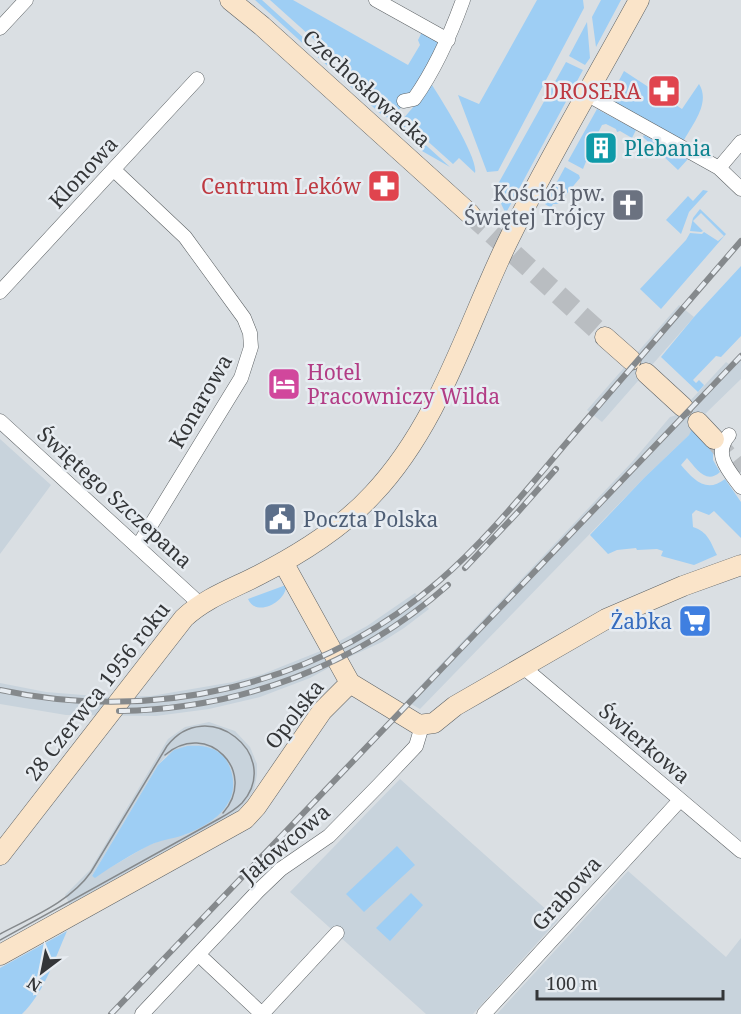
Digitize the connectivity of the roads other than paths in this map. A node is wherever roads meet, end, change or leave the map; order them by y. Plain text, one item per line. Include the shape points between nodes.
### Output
1 (26, 0) edge
2 (230, 0) edge
3 (376, 0) edge
4 (463, 0) edge
5 (639, 0) edge
6 (0, 28) edge
7 (448, 40) junction
8 (197, 79) dead end
9 (588, 95) junction
10 (404, 101) dead end
11 (741, 142) edge
12 (719, 168) junction
13 (114, 170) junction
14 (741, 189) edge
15 (470, 214) tunnel mouth
16 (0, 292) edge
17 (605, 337) tunnel mouth
18 (631, 360) dead end
19 (646, 373) dead end
20 (683, 408) dead end
21 (0, 420) edge
22 (698, 423) dead end
23 (721, 437) joint
24 (741, 487) edge
25 (138, 546) junction
26 (283, 562) junction
27 (741, 565) edge
28 (200, 604) junction
29 (522, 666) junction
30 (350, 683) junction
31 (422, 726) junction
32 (680, 800) junction
33 (741, 851) edge
34 (0, 855) edge
35 (337, 933) dead end
36 (0, 955) edge
37 (199, 955) junction
38 (142, 1014) edge
39 (262, 1014) edge
40 (484, 1014) edge

1 - 6 street
2 - 15 street, Czechosłowacka
3 - 7 street
4 - 7 street
5 - 9 street, 28 Czerwca 1956 roku
7 - 10 street via 414,99
8 - 13 street, Klonowa
9 - 12 street
9 - 26 street, 28 Czerwca 1956 roku via 498,261 443,388 414,440 361,506 326,535
11 - 12 street
12 - 14 street
13 - 16 street, Klonowa
13 - 25 street, Konarowa via 195,248 244,318 251,339 241,378
17 - 18 street
19 - 20 street
21 - 25 street, Świętego Szczepana
22 - 23 street
23 - 24 street via 722,458
25 - 28 street, Świętego Szczepana
26 - 28 street, 28 Czerwca 1956 roku
26 - 30 street
27 - 29 street via 606,619
28 - 34 street, 28 Czerwca 1956 roku via 166,639
29 - 31 street via 434,723
29 - 32 street, Świerkowa
30 - 31 street, Opolska
30 - 36 street, Opolska via 322,711 245,819
31 - 37 street, Jałowcowa via 416,746 396,768 329,836 287,864 258,891
32 - 33 street, Świerkowa
32 - 40 street, Grabowa
35 - 39 street
37 - 38 street, Jałowcowa
37 - 39 street

